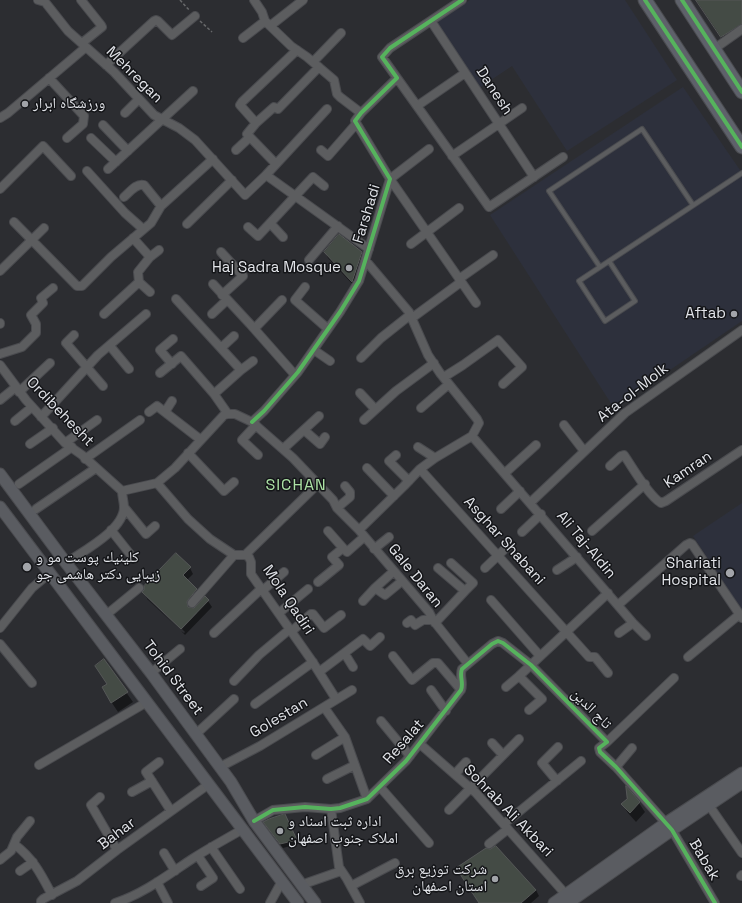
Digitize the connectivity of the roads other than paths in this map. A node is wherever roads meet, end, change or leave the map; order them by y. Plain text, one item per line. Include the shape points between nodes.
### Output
1 (81, 0) edge
2 (254, 0) edge
3 (303, 0) edge
4 (462, 0) edge
5 (645, 0) edge
6 (682, 0) edge
7 (41, 1) edge
8 (195, 16) dead end
9 (431, 21) junction
10 (267, 24) junction
11 (742, 29) edge
12 (341, 33) dead end
13 (243, 38) dead end
14 (84, 45) junction
15 (714, 49) junction
16 (297, 50) junction
17 (106, 65) junction
18 (316, 65) junction
19 (465, 73) junction
20 (49, 78) junction
21 (397, 78) junction
22 (193, 91) dead end
23 (742, 92) edge
24 (139, 100) junction
25 (417, 106) junction
26 (522, 108) dead end
27 (327, 109) dead end
28 (125, 113) dead end
29 (361, 113) junction
30 (0, 118) edge
31 (161, 119) junction
32 (256, 123) junction
33 (499, 123) junction
34 (356, 124) junction
35 (103, 125) dead end
36 (250, 137) junction
37 (67, 138) dead end
38 (91, 138) dead end
39 (742, 147) edge
40 (429, 149) dead end
41 (236, 150) dead end
42 (321, 150) dead end
43 (128, 151) junction
44 (452, 156) junction
45 (563, 157) dead end
46 (213, 159) junction
47 (116, 162) junction
48 (276, 164) junction
49 (108, 169) dead end
50 (87, 171) dead end
51 (742, 174) edge
52 (266, 175) junction
53 (71, 176) dead end
54 (534, 177) junction
55 (390, 179) junction
56 (232, 180) junction
57 (324, 186) dead end
58 (0, 189) edge
59 (296, 196) junction
60 (124, 197) dead end
61 (694, 205) junction
62 (161, 206) junction
63 (459, 208) dead end
64 (14, 222) dead end
65 (270, 223) junction
66 (187, 224) dead end
67 (338, 226) junction
68 (248, 227) dead end
69 (44, 228) dead end
70 (143, 229) junction
71 (427, 232) junction
72 (283, 237) dead end
73 (133, 238) junction
74 (32, 240) junction
75 (411, 244) dead end
76 (369, 249) junction
77 (159, 250) dead end
78 (221, 252) dead end
79 (493, 255) dead end
80 (150, 257) junction
81 (309, 260) dead end
82 (366, 261) junction
83 (609, 261) junction
84 (600, 267) junction
85 (0, 271) edge
86 (460, 280) junction
87 (139, 282) junction
88 (213, 284) dead end
89 (305, 287) dead end
90 (53, 288) dead end
91 (150, 292) dead end
92 (225, 297) junction
93 (176, 299) dead end
94 (282, 300) dead end
95 (476, 304) dead end
96 (104, 314) dead end
97 (146, 314) dead end
98 (212, 314) dead end
99 (411, 316) junction
100 (255, 328) junction
101 (328, 329) junction
102 (742, 330) edge
103 (502, 331) dead end
104 (74, 335) dead end
105 (234, 336) dead end
106 (173, 339) dead end
107 (498, 340) junction
108 (110, 346) junction
109 (221, 348) junction
110 (314, 350) junction
111 (0, 354) edge
112 (361, 358) dead end
113 (253, 361) dead end
114 (330, 361) dead end
115 (434, 362) junction
116 (50, 363) dead end
117 (172, 364) junction
118 (0, 365) edge
119 (87, 367) junction
120 (128, 370) dead end
121 (241, 370) junction
122 (160, 373) dead end
123 (295, 375) junction
124 (444, 377) junction
125 (449, 384) junction
126 (503, 384) dead end
127 (103, 386) dead end
128 (18, 389) junction
129 (360, 393) dead end
130 (214, 394) junction
131 (0, 400) edge
132 (172, 401) dead end
133 (32, 407) junction
134 (422, 408) dead end
135 (375, 409) junction
136 (149, 412) dead end
137 (165, 412) junction
138 (228, 414) junction
139 (319, 416) dead end
140 (41, 417) junction
141 (97, 420) dead end
142 (140, 420) dead end
143 (364, 420) dead end
144 (15, 421) dead end
145 (254, 423) junction
146 (564, 425) dead end
147 (53, 428) junction
148 (304, 430) junction
149 (472, 436) junction
150 (325, 437) dead end
151 (201, 440) junction
152 (30, 444) dead end
153 (69, 445) junction
154 (536, 445) dead end
155 (418, 447) dead end
156 (283, 449) junction
157 (742, 450) edge
158 (584, 451) junction
159 (188, 453) junction
160 (258, 455) dead end
161 (396, 455) dead end
162 (435, 458) junction
163 (85, 459) junction
164 (610, 466) dead end
165 (96, 468) junction
166 (367, 468) dead end
167 (420, 469) junction
168 (505, 473) junction
169 (0, 474) edge
170 (409, 481) junction
171 (234, 482) dead end
172 (157, 483) junction
173 (18, 484) dead end
174 (318, 484) junction
175 (645, 484) junction
176 (345, 486) dead end
177 (520, 491) junction
178 (122, 492) junction
179 (394, 496) junction
180 (531, 502) junction
181 (0, 507) edge
182 (124, 507) junction
183 (338, 508) junction
184 (36, 509) dead end
185 (501, 509) dead end
186 (541, 514) junction
187 (155, 526) dead end
188 (111, 530) junction
189 (359, 530) junction
190 (592, 531) dead end
191 (328, 532) dead end
192 (522, 532) dead end
193 (364, 537) junction
194 (389, 537) dead end
195 (509, 545) dead end
196 (343, 548) junction
197 (374, 549) junction
198 (130, 554) dead end
199 (234, 555) junction
200 (245, 555) junction
201 (498, 556) junction
202 (577, 557) junction
203 (66, 562) junction
204 (451, 563) dead end
205 (438, 568) dead end
206 (485, 568) dead end
207 (557, 570) dead end
208 (394, 571) junction
209 (284, 572) dead end
210 (50, 573) junction
211 (402, 581) junction
212 (318, 582) dead end
213 (139, 588) dead end
214 (375, 588) junction
215 (308, 589) dead end
216 (262, 590) junction
217 (465, 591) junction
218 (608, 593) junction
219 (491, 600) dead end
220 (363, 601) dead end
221 (192, 603) dead end
222 (618, 605) junction
223 (279, 613) junction
224 (106, 615) junction
225 (342, 615) dead end
226 (741, 616) edge
227 (434, 621) junction
228 (407, 623) dead end
229 (634, 623) junction
230 (0, 628) edge
231 (291, 630) junction
232 (566, 632) junction
233 (214, 633) dead end
234 (619, 633) dead end
235 (646, 636) dead end
236 (380, 637) dead end
237 (0, 644) edge
238 (180, 649) dead end
239 (345, 654) junction
240 (393, 656) dead end
241 (540, 656) junction
242 (688, 657) dead end
243 (313, 662) junction
244 (468, 664) junction
245 (531, 665) junction
246 (354, 667) dead end
247 (319, 672) junction
248 (151, 673) junction
249 (608, 673) dead end
250 (519, 676) junction
251 (674, 678) dead end
252 (234, 681) dead end
253 (32, 683) dead end
254 (506, 687) dead end
255 (352, 690) dead end
256 (431, 690) dead end
257 (461, 690) junction
258 (234, 699) dead end
259 (336, 699) junction
260 (147, 702) junction
261 (255, 704) dead end
262 (324, 707) junction
263 (529, 710) dead end
264 (446, 711) junction
265 (381, 721) dead end
266 (196, 734) junction
267 (345, 738) junction
268 (519, 739) dead end
269 (607, 742) junction
270 (492, 743) dead end
271 (420, 744) junction
272 (558, 747) dead end
273 (632, 748) dead end
274 (316, 755) dead end
275 (503, 755) junction
276 (410, 756) junction
277 (581, 761) dead end
278 (159, 762) dead end
279 (466, 762) dead end
280 (39, 765) dead end
281 (355, 765) junction
282 (220, 767) junction
283 (616, 767) junction
284 (455, 774) junction
285 (327, 779) dead end
286 (152, 780) junction
287 (741, 780) edge
288 (556, 781) junction
289 (209, 784) junction
290 (380, 787) junction
291 (470, 788) junction
292 (132, 792) dead end
293 (100, 797) dead end
294 (367, 799) junction
295 (706, 802) junction
296 (331, 809) junction
297 (449, 810) dead end
298 (171, 811) junction
299 (30, 821) dead end
300 (254, 821) junction
301 (506, 826) junction
302 (669, 827) junction
303 (243, 829) junction
304 (429, 842) dead end
305 (14, 844) junction
306 (490, 844) dead end
307 (211, 847) junction
308 (117, 850) junction
309 (164, 853) dead end
310 (742, 853) edge
311 (198, 856) junction
312 (0, 860) edge
313 (284, 861) junction
314 (33, 862) junction
315 (396, 863) dead end
316 (274, 870) junction
317 (20, 871) dead end
318 (175, 871) junction
319 (341, 871) junction
320 (282, 881) junction
321 (157, 882) junction
322 (301, 885) junction
323 (201, 886) dead end
324 (351, 886) junction
325 (240, 889) dead end
326 (52, 895) junction
327 (569, 899) edge
328 (129, 901) edge
329 (40, 903) edge
330 (115, 903) edge
331 (168, 903) edge
332 (270, 903) edge
333 (298, 903) edge
334 (315, 903) edge
335 (360, 903) edge
336 (554, 903) edge
337 (715, 903) edge

1 - 14 street via 102,27
2 - 10 street
3 - 10 street
4 - 9 street
5 - 39 main road
6 - 15 main road
7 - 14 street, Mehregan
8 - 17 street via 172,35 158,21 154,21
9 - 19 street, Danesh
9 - 21 street via 390,48 382,57
10 - 13 street
10 - 16 street
11 - 15 street
12 - 18 street
14 - 17 street, Mehregan
14 - 20 street
15 - 23 main road
16 - 18 street
16 - 32 street via 240,105
17 - 24 street, Mehregan
18 - 29 street via 334,80 337,94
18 - 32 street via 278,109 274,107
19 - 25 street
19 - 33 street, Danesh
20 - 30 street
20 - 37 street via 84,116 83,124
21 - 25 street
21 - 29 street
22 - 31 street
24 - 28 street
24 - 31 street, Mehregan
25 - 44 street
26 - 33 street
27 - 48 street
29 - 34 street
31 - 43 street
31 - 46 street, Mehregan via 195,140
32 - 36 street via 247,132
33 - 44 street
33 - 54 street, Danesh
34 - 42 street via 328,156
34 - 55 street, Farshadi
35 - 43 street
36 - 41 street
36 - 48 street
38 - 47 street
40 - 55 street, Farshadi
43 - 47 street
44 - 54 street via 489,207
45 - 54 street
46 - 56 street, Mehregan
46 - 62 street
47 - 49 street
48 - 52 street
50 - 70 street via 125,214
51 - 61 lane
52 - 56 street, Mehregan via 245,195
52 - 59 street
53 - 58 street via 43,146
55 - 71 street
55 - 76 street, Farshadi
56 - 66 street
57 - 59 street via 313,177
59 - 65 street
59 - 67 street
60 - 62 street via 141,184
61 - 83 lane
61 - 84 lane via 642,129 549,191
62 - 70 street via 151,223
63 - 71 street
64 - 74 street
65 - 68 street via 258,236
65 - 72 street
67 - 76 street
67 - 81 street
69 - 74 street
70 - 73 street
71 - 75 street
71 - 86 street
73 - 74 street via 85,284 77,286
73 - 80 street
74 - 85 street
76 - 82 street, Farshadi
77 - 80 street
78 - 92 street via 243,276
79 - 86 street
80 - 87 street via 138,272
82 - 99 street
82 - 101 street, Farshadi via 358,282
83 - 84 lane
83 - 84 lane via 636,301 605,321 579,281
86 - 95 street
86 - 99 street
87 - 91 street
87 - 96 street
88 - 92 street
89 - 101 street via 295,300
90 - 111 street via 41,298 43,303 31,314 36,324 36,333 22,347
92 - 98 street
92 - 100 street
93 - 109 street
94 - 100 street
97 - 108 street
99 - 112 street via 381,338
99 - 115 street via 428,355
100 - 123 street
101 - 110 street, Farshadi
102 - 158 street, Ata-ol-Molk via 624,413
103 - 107 street
104 - 119 street via 66,343
105 - 109 street
106 - 117 street via 160,350
107 - 124 street
107 - 126 street via 522,368
108 - 119 street
108 - 120 street
109 - 121 street
110 - 114 street
110 - 123 street, Farshadi
113 - 121 street
115 - 124 street
115 - 135 street
116 - 128 street
117 - 122 street
117 - 130 street via 181,356
118 - 128 street, Ordibehesht
119 - 127 street
119 - 140 street
121 - 130 street
123 - 145 street, Farshadi
124 - 125 street
125 - 134 street
125 - 149 street via 479,423
128 - 131 street
128 - 133 street, Ordibehesht
129 - 135 street
130 - 138 street
132 - 137 street
133 - 140 street, Ordibehesht
133 - 144 street
135 - 143 street
136 - 137 street via 157,406
137 - 151 street
138 - 145 street via 235,414
138 - 151 street via 224,415
139 - 148 street
140 - 147 street, Ordibehesht
141 - 153 street
142 - 163 street
145 - 156 street
145 - 160 street, Farshadi via 242,440
146 - 158 street
147 - 152 street
147 - 153 street, Ordibehesht
148 - 150 street via 320,444
148 - 156 street
149 - 162 street
149 - 168 street, Ali Taj-Aldin
151 - 159 street
153 - 163 street, Ordibehesht
153 - 173 street
154 - 168 street
155 - 162 street
156 - 174 street, Gale Daran
157 - 175 street, Kamran via 661,503
158 - 180 street, Ata-ol-Molk
159 - 171 street via 224,490
159 - 172 street
161 - 170 street via 389,461
162 - 167 street
163 - 165 street, Ordibehesht
164 - 175 street, Kamran via 624,455
165 - 178 street, Ordibehesht
165 - 184 street
166 - 179 street
167 - 170 street
167 - 201 street, Asghar Shabani
168 - 177 street, Ali Taj-Aldin
169 - 203 main road, Tohid Street
170 - 179 street
172 - 178 street
172 - 199 street via 188,519 210,539
174 - 183 street, Gale Daran
174 - 200 street
175 - 190 street
176 - 183 street via 350,492 350,497
177 - 180 street, Ali Taj-Aldin
177 - 185 street
178 - 182 street
179 - 189 street
180 - 186 street, Ali Taj-Aldin
181 - 210 main road
182 - 187 street via 146,534
182 - 188 street via 120,520
183 - 189 street, Gale Daran
186 - 192 street
186 - 202 street, Ali Taj-Aldin
188 - 198 street
188 - 203 street
189 - 193 street, Gale Daran
191 - 196 street
193 - 196 street via 346,552
193 - 197 street, Gale Daran
194 - 197 street
195 - 201 street
196 - 212 street via 332,557 339,565
197 - 208 street, Gale Daran
199 - 200 street, Mola Qadiri
199 - 221 street
200 - 216 street, Mola Qadiri via 251,562 250,574
201 - 206 street
201 - 232 street, Asghar Shabani
202 - 207 street
202 - 218 street, Ali Taj-Aldin
203 - 224 main road, Tohid Street
204 - 217 street via 473,583
205 - 217 street
208 - 211 street, Gale Daran
208 - 214 street
209 - 216 street
210 - 230 street via 32,588
210 - 260 main road
211 - 214 street via 385,595
211 - 227 street, Gale Daran
213 - 224 street
214 - 220 street
215 - 223 street
216 - 223 street, Mola Qadiri
216 - 233 street
217 - 227 street
218 - 222 street
218 - 232 street, Ali Taj-Aldin
219 - 241 street
222 - 226 street via 690,543
222 - 229 street
223 - 231 street, Mola Qadiri
224 - 248 main road, Tohid Street
225 - 231 street via 324,628 314,614 311,614
226 - 242 street
227 - 228 street via 424,620 415,625 411,620
227 - 244 street, Gale Daran
229 - 234 street
229 - 235 street
231 - 243 street, Mola Qadiri
231 - 252 street via 259,655
232 - 241 street, Ali Taj-Aldin
232 - 249 street, Asghar Shabani via 589,657 595,657
236 - 239 street via 370,646 363,640
237 - 253 street
238 - 248 street
239 - 246 street
239 - 247 street
240 - 257 street via 412,680 434,663 438,663
241 - 245 street, Ali Taj-Aldin
243 - 247 street, Mola Qadiri
243 - 261 street
244 - 245 street via 498,641
244 - 257 street via 460,673
245 - 250 street, Ali Taj-Aldin
245 - 269 street, تاج الدین
247 - 259 street, Mola Qadiri
248 - 266 main road, Tohid Street
250 - 254 street, Ali Taj-Aldin
250 - 263 street via 542,699
251 - 269 street
255 - 259 street, Golestan
256 - 264 street
257 - 264 street, Resalat
258 - 266 street
259 - 262 street, Golestan
260 - 280 street
260 - 289 main road
262 - 267 street
262 - 282 street, Golestan
264 - 271 street, Resalat
265 - 276 street
266 - 282 main road, Tohid Street
267 - 274 street
267 - 281 street
268 - 275 street
269 - 283 street, تاج الدین via 599,750
270 - 275 street
271 - 276 street, Resalat
271 - 284 street, Sohrab Ali Akbari
272 - 288 street via 542,763
273 - 283 street
275 - 291 street
276 - 290 street, Resalat
277 - 288 street
278 - 286 street via 146,772
279 - 284 street
281 - 285 street
281 - 294 street
282 - 300 main road, Tohid Street via 232,782
283 - 302 street, تاج الدین
284 - 291 street, Sohrab Ali Akbari
286 - 292 street
286 - 298 street
287 - 295 main road
288 - 301 street
289 - 298 street, Bahar
289 - 303 main road
290 - 294 street, Resalat
290 - 304 street
291 - 297 street
291 - 301 street, Sohrab Ali Akbari
293 - 308 street via 91,805
294 - 296 street, Resalat
295 - 302 main road
295 - 310 street
296 - 300 street, Resalat via 305,807 273,810
296 - 319 street
298 - 308 street, Bahar
299 - 305 street
300 - 313 main road, Tohid Street
301 - 306 street
301 - 327 street, Sohrab Ali Akbari
302 - 327 main road
302 - 337 street, Babak
303 - 307 street
303 - 316 main road
305 - 312 street via 11,851
305 - 314 street
307 - 311 street
307 - 325 street
308 - 326 street, Bahar via 77,881
309 - 318 street
311 - 318 street
311 - 323 street via 213,878
313 - 316 main road
313 - 322 main road, Tohid Street
314 - 317 street
314 - 326 street
315 - 324 street
316 - 320 main road
318 - 321 street
319 - 322 street
319 - 324 street
320 - 332 street
320 - 333 main road
321 - 328 street
321 - 331 street
322 - 334 main road, Tohid Street
324 - 335 street
326 - 329 street, Bahar
327 - 336 main road
328 - 330 street

